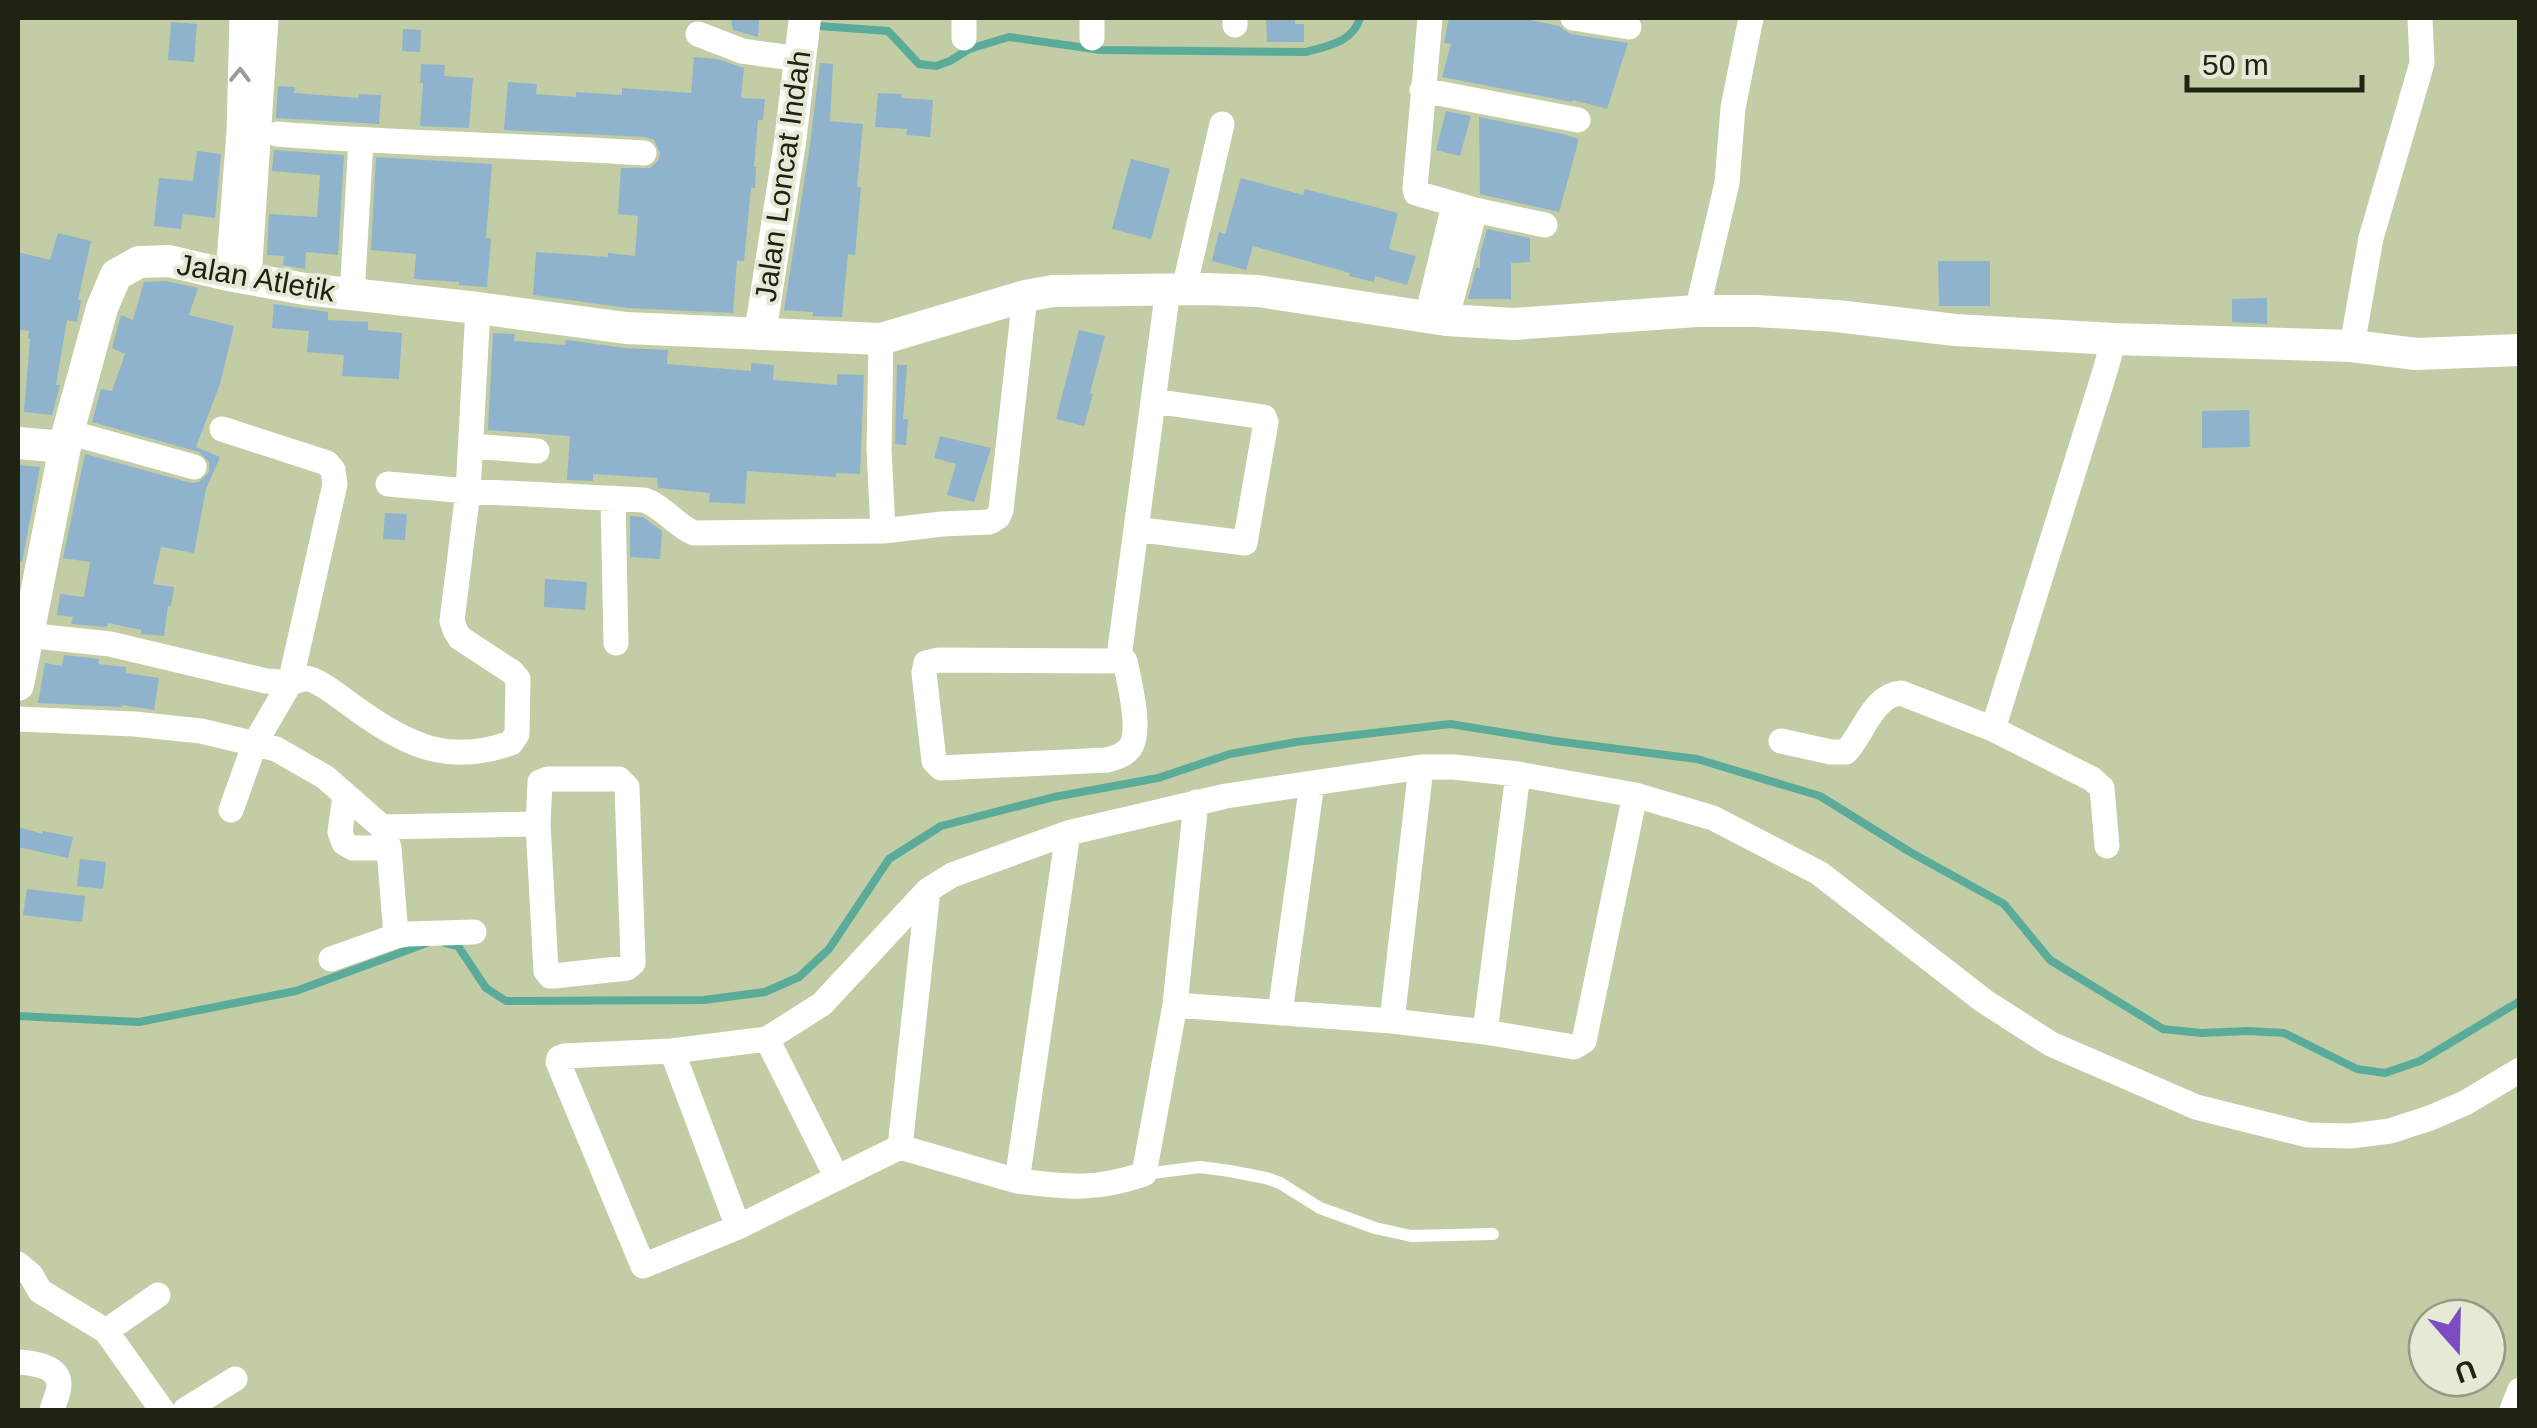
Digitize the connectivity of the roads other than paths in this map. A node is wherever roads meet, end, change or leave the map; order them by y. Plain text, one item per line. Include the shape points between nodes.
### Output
1 (242, 18) edge
2 (266, 18) edge
3 (1430, 18) edge
4 (1573, 18) edge
5 (1751, 18) edge
6 (2420, 18) edge
7 (1629, 27) dead end
8 (698, 34) dead end
9 (803, 36) edge
10 (1422, 90) junction
11 (1578, 120) dead end
12 (1222, 124) dead end
13 (276, 134) dead end
14 (361, 140) junction
15 (644, 153) dead end
16 (1465, 208) junction
17 (1545, 225) dead end
18 (239, 277) junction
19 (1176, 289) junction
20 (352, 296) junction
21 (1025, 296) junction
22 (478, 308) junction
23 (1697, 310) junction
24 (1437, 318) junction
25 (760, 334) junction
26 (881, 339) junction
27 (2114, 339) junction
28 (2352, 346) junction
29 (2520, 350) edge
30 (1160, 402) junction
31 (222, 429) dead end
32 (66, 440) junction
33 (18, 443) edge
34 (471, 446) junction
35 (537, 451) dead end
36 (194, 467) dead end
37 (388, 484) dead end
38 (468, 491) junction
39 (613, 498) junction
40 (1142, 530) junction
41 (884, 532) junction
42 (26, 635) junction
43 (616, 643) dead end
44 (1121, 661) junction
45 (290, 683) junction
46 (18, 684) edge
47 (18, 719) edge
48 (1993, 729) junction
49 (1781, 741) dead end
50 (255, 744) junction
51 (1421, 767) junction
52 (1518, 774) junction
53 (1312, 783) junction
54 (1635, 795) junction
55 (345, 796) junction
56 (1196, 802) junction
57 (231, 810) dead end
58 (538, 824) junction
59 (1068, 833) junction
60 (385, 838) junction
61 (2107, 846) dead end
62 (928, 890) junction
63 (474, 932) dead end
64 (396, 936) junction
65 (331, 959) dead end
66 (1175, 1005) junction
67 (1280, 1013) junction
68 (1392, 1021) junction
69 (1485, 1032) junction
70 (767, 1039) junction
71 (672, 1052) junction
72 (2520, 1070) edge
73 (900, 1147) junction
74 (1144, 1174) junction
75 (837, 1178) junction
76 (1017, 1181) junction
77 (738, 1228) junction
78 (1493, 1234) dead end
79 (18, 1264) edge
80 (29, 1294) edge
81 (158, 1295) dead end
82 (106, 1331) junction
83 (18, 1362) edge
84 (235, 1379) dead end
85 (2520, 1390) edge
86 (52, 1410) edge
87 (162, 1410) edge
88 (185, 1410) edge
89 (2512, 1410) edge

18 -> 1 street
2 - 18 street
3 - 10 street
4 - 7 street
5 - 23 street via 1727,183
6 - 28 street via 2422,63 2371,238
8 - 9 street via 742,51
9 - 25 street, Jalan Loncat Indah
10 - 11 street
10 - 16 street via 1415,190
12 - 19 street
13 - 14 street
14 - 15 street
14 - 20 street
16 - 17 street
16 - 24 street
18 - 20 street, Jalan Atletik
18 - 32 street, Jalan Atletik via 169,261 139,262 116,275
19 - 21 street, Jalan Atletik
19 - 24 street, Jalan Atletik via 1258,291
19 - 30 street
19 - 44 street
20 - 22 street, Jalan Atletik
21 - 26 street, Jalan Atletik
21 - 41 street via 998,518
22 - 25 street, Jalan Atletik via 626,328
22 - 34 street
23 - 24 street, Jalan Atletik via 1514,324
23 - 27 street, Jalan Atletik
25 - 26 street, Jalan Atletik
26 - 41 street
27 - 28 street, Jalan Atletik
27 - 48 street
28 - 29 street, Jalan Atletik via 2416,354
30 - 40 street
30 - 40 street via 1266,422 1245,543
31 - 45 street via 333,470
32 - 33 street
32 - 36 street
32 - 42 street, Jalan Atletik
34 - 35 street
34 - 38 street
37 - 38 street
38 - 39 street
38 - 45 street via 452,621 460,638 516,676 517,734 511,743 469,752 424,747 392,735 318,682
39 - 41 street via 653,503 694,533
39 - 43 street
40 - 44 street
42 - 45 street via 110,644
42 - 46 street, Jalan Atletik
44 - 44 street via 926,663 934,762 942,768 1121,756 1136,724
45 - 50 street
47 - 50 street via 201,731
48 - 49 street via 1901,693 1882,700 1846,752
48 - 61 street via 2102,788
50 - 55 street via 325,777
50 - 57 street
51 - 52 street
51 - 53 street
51 - 68 street
52 - 54 street
52 - 69 street
53 - 56 street
53 - 67 street
54 - 69 street via 1584,1040 1574,1047
54 - 72 street via 1713,818 1819,873 1984,1001 2051,1044 2196,1107 2308,1135 2351,1136 2430,1118
55 - 60 street
55 - 60 street via 344,843 353,848
56 - 59 street
56 - 66 street
58 - 58 street via 548,974 630,966 625,782 542,780
58 - 60 street
59 - 62 street via 952,874
59 - 76 street
60 - 64 street
62 - 70 street via 822,1004
62 - 73 street
63 - 64 street
64 - 65 street
66 - 67 street
66 - 74 street
67 - 68 street
68 - 69 street
70 - 71 street
70 - 75 street
71 - 77 street
71 - 77 street via 564,1056 558,1062 643,1266
73 - 75 street
73 - 76 street
74 - 76 street via 1086,1188
74 - 78 lane via 1200,1167 1230,1171 1280,1183 1320,1208 1393,1232
75 - 77 street
79 - 80 street via 31,1275
80 - 82 street
81 - 82 street
82 - 87 street
83 - 86 street via 57,1376
84 - 88 street
85 - 89 street

